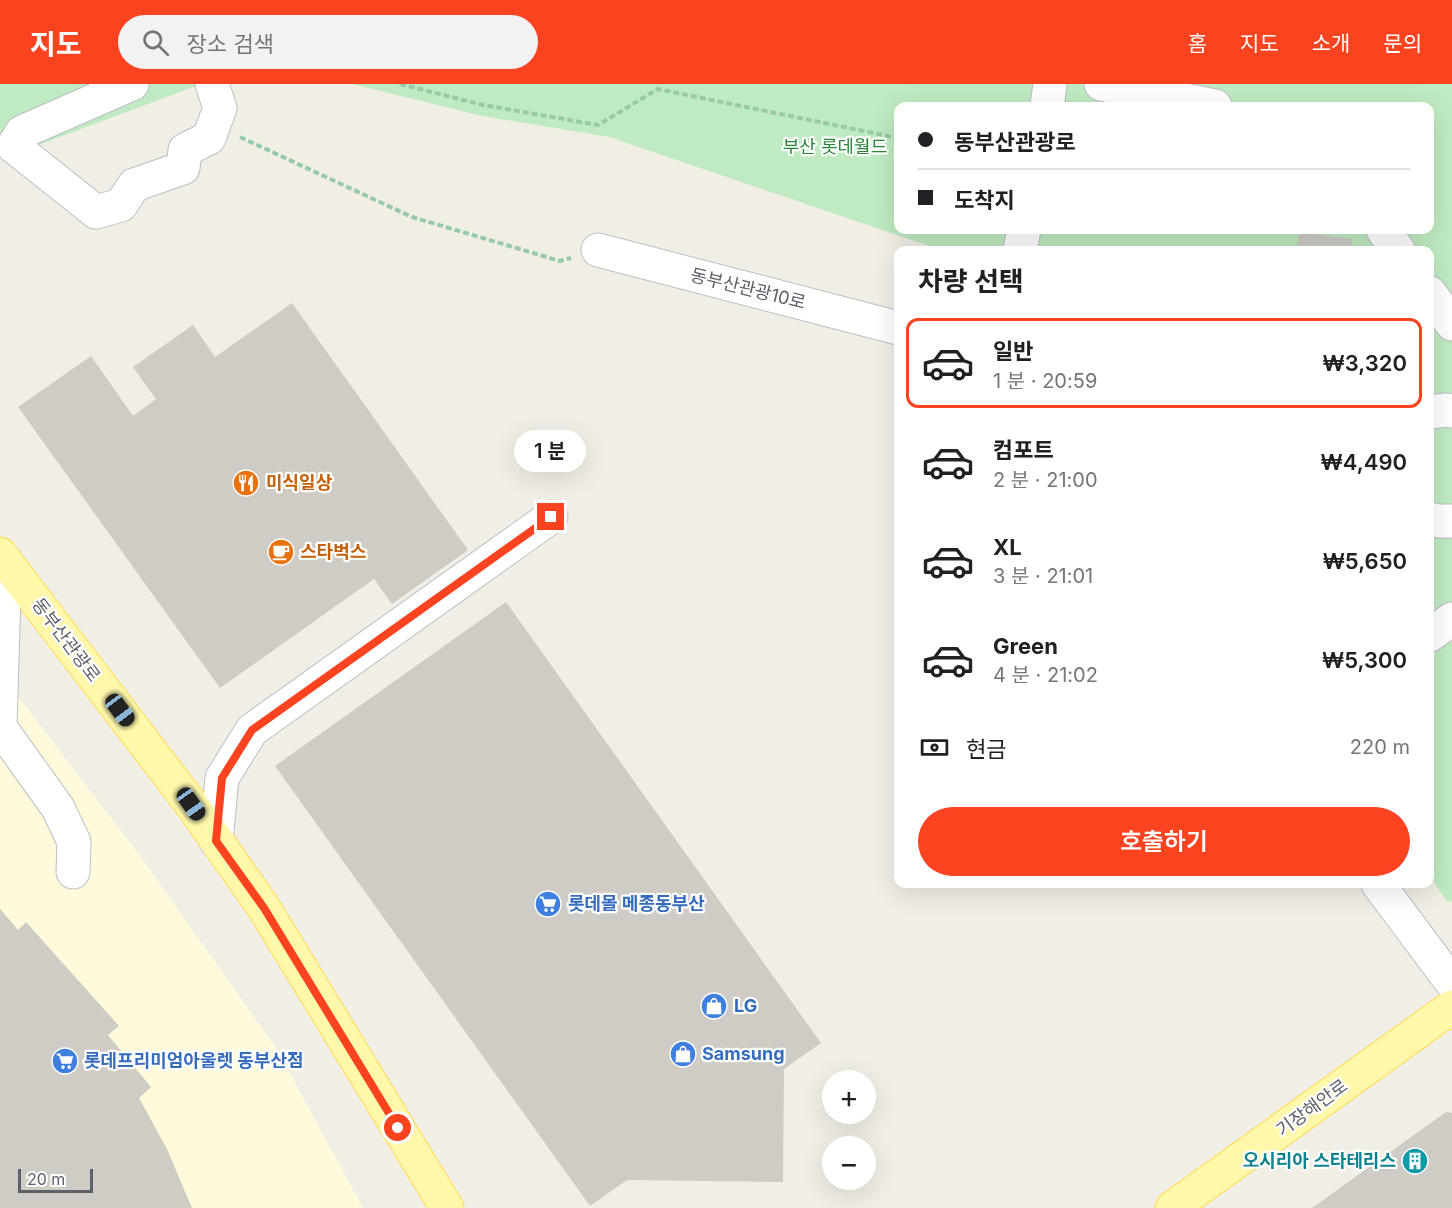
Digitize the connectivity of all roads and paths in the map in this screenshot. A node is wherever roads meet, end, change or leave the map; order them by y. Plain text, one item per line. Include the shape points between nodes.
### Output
1 (132, 84) edge
2 (212, 84) edge
3 (400, 84) edge
4 (1050, 84) edge
5 (1101, 84) edge
6 (1048, 102) edge
7 (1194, 102) edge
8 (214, 124) junction
9 (894, 137) edge
10 (598, 250) joint
11 (1434, 299) edge
12 (1452, 324) edge
13 (894, 327) edge
14 (1452, 411) edge
15 (1434, 412) edge
16 (551, 517) dead end
17 (1434, 520) edge
18 (1452, 521) edge
19 (2, 557) edge
20 (1452, 619) edge
21 (1434, 632) edge
22 (216, 841) junction
23 (74, 872) dead end
24 (1381, 888) edge
25 (1452, 983) edge
26 (1452, 1007) edge
27 (447, 1208) edge
28 (1172, 1208) edge

1 - 8 street via 22,132 13,146 96,212 121,205 134,185 183,168 185,150 209,138
2 - 8 street via 220,108
3 - 9 path via 483,105 598,125 658,89
4 - 6 street
5 - 7 street
8 - 10 path via 412,217 560,261
10 - 13 street, 동부산관광10로
11 - 12 street
14 - 15 street
16 - 22 street via 252,730 222,778
17 - 18 street
19 - 22 main road, 동부산관광로
19 - 23 street via 0,727 58,808 74,842
20 - 21 street
22 - 27 main road, 동부산관광로 via 264,908
24 - 25 street
26 - 28 main road, 기장해안로

